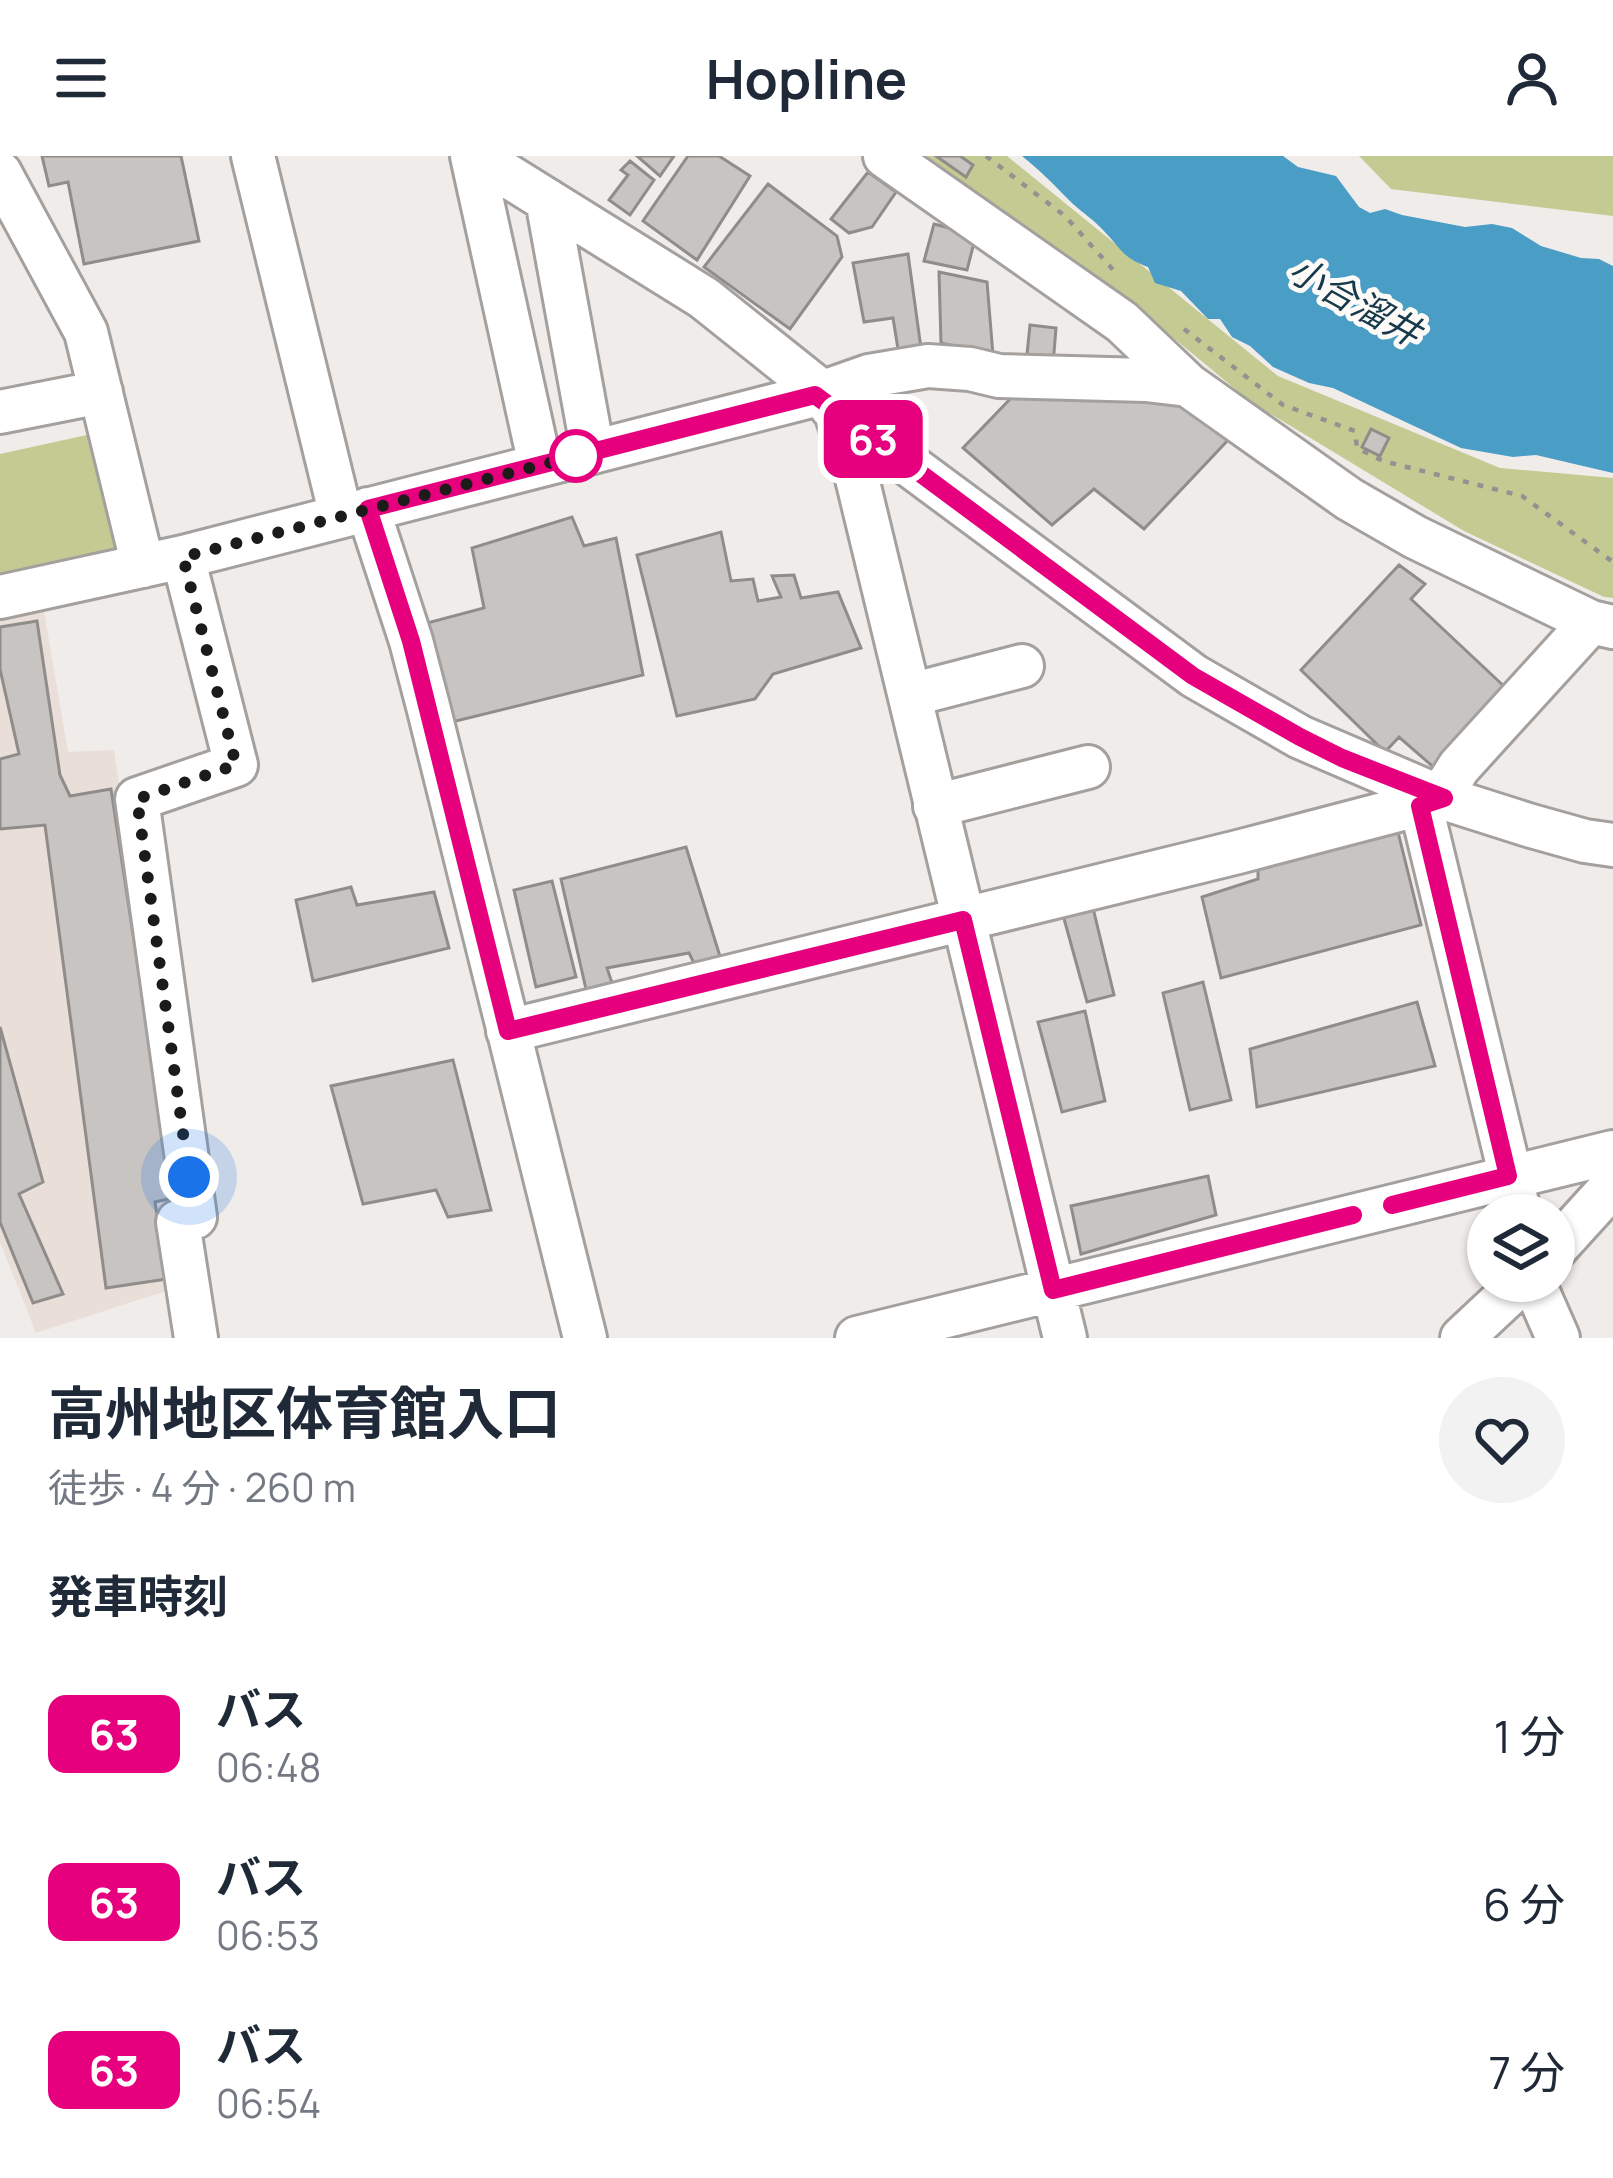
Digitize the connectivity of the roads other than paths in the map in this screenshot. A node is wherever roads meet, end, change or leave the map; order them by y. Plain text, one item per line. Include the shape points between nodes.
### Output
1 (253, 156) edge
2 (474, 156) edge
3 (885, 156) edge
4 (0, 173) edge
5 (547, 200) junction
6 (1188, 385) junction
7 (101, 392) junction
8 (830, 395) junction
9 (0, 412) edge
10 (593, 452) junction
11 (540, 465) junction
12 (355, 513) junction
13 (163, 562) junction
14 (0, 597) edge
15 (1602, 624) edge
16 (1022, 666) dead end
17 (1268, 691) dead end
18 (910, 695) junction
19 (1088, 767) dead end
20 (1435, 800) junction
21 (935, 806) junction
22 (1608, 852) edge
23 (963, 920) junction
24 (508, 1031) junction
25 (1613, 1151) edge
26 (1613, 1185) edge
27 (1514, 1194) edge
28 (1518, 1194) edge
29 (1467, 1206) edge
30 (1575, 1227) edge
31 (1053, 1290) junction
32 (1501, 1302) edge
33 (1542, 1302) edge
34 (196, 1338) edge
35 (585, 1338) edge
36 (857, 1338) edge
37 (1065, 1338) edge
38 (1462, 1338) edge
39 (1558, 1338) edge

1 - 12 street
2 - 5 street
2 - 11 street
3 - 6 street via 1122,322
4 - 7 street via 86,332
5 - 8 street via 704,298
5 - 10 street
6 - 8 street via 928,366
6 - 15 street via 1349,499
7 - 9 street
7 - 13 street
8 - 10 street
8 - 17 street
8 - 18 street
8 - 20 street via 1193,676
10 - 11 street
11 - 12 street
12 - 13 street
12 - 24 street via 423,687
13 - 14 street
13 - 34 street via 236,765 137,799 195,1216 178,1222
15 - 20 street
16 - 18 street
18 - 21 street
19 - 21 street
20 - 22 street
20 - 23 street
20 - 27 street
21 - 23 street
23 - 24 street
23 - 31 street
24 - 35 street
25 - 28 street
26 - 30 street
29 - 31 street
31 - 36 street
31 - 37 street
32 - 38 street
33 - 39 street

